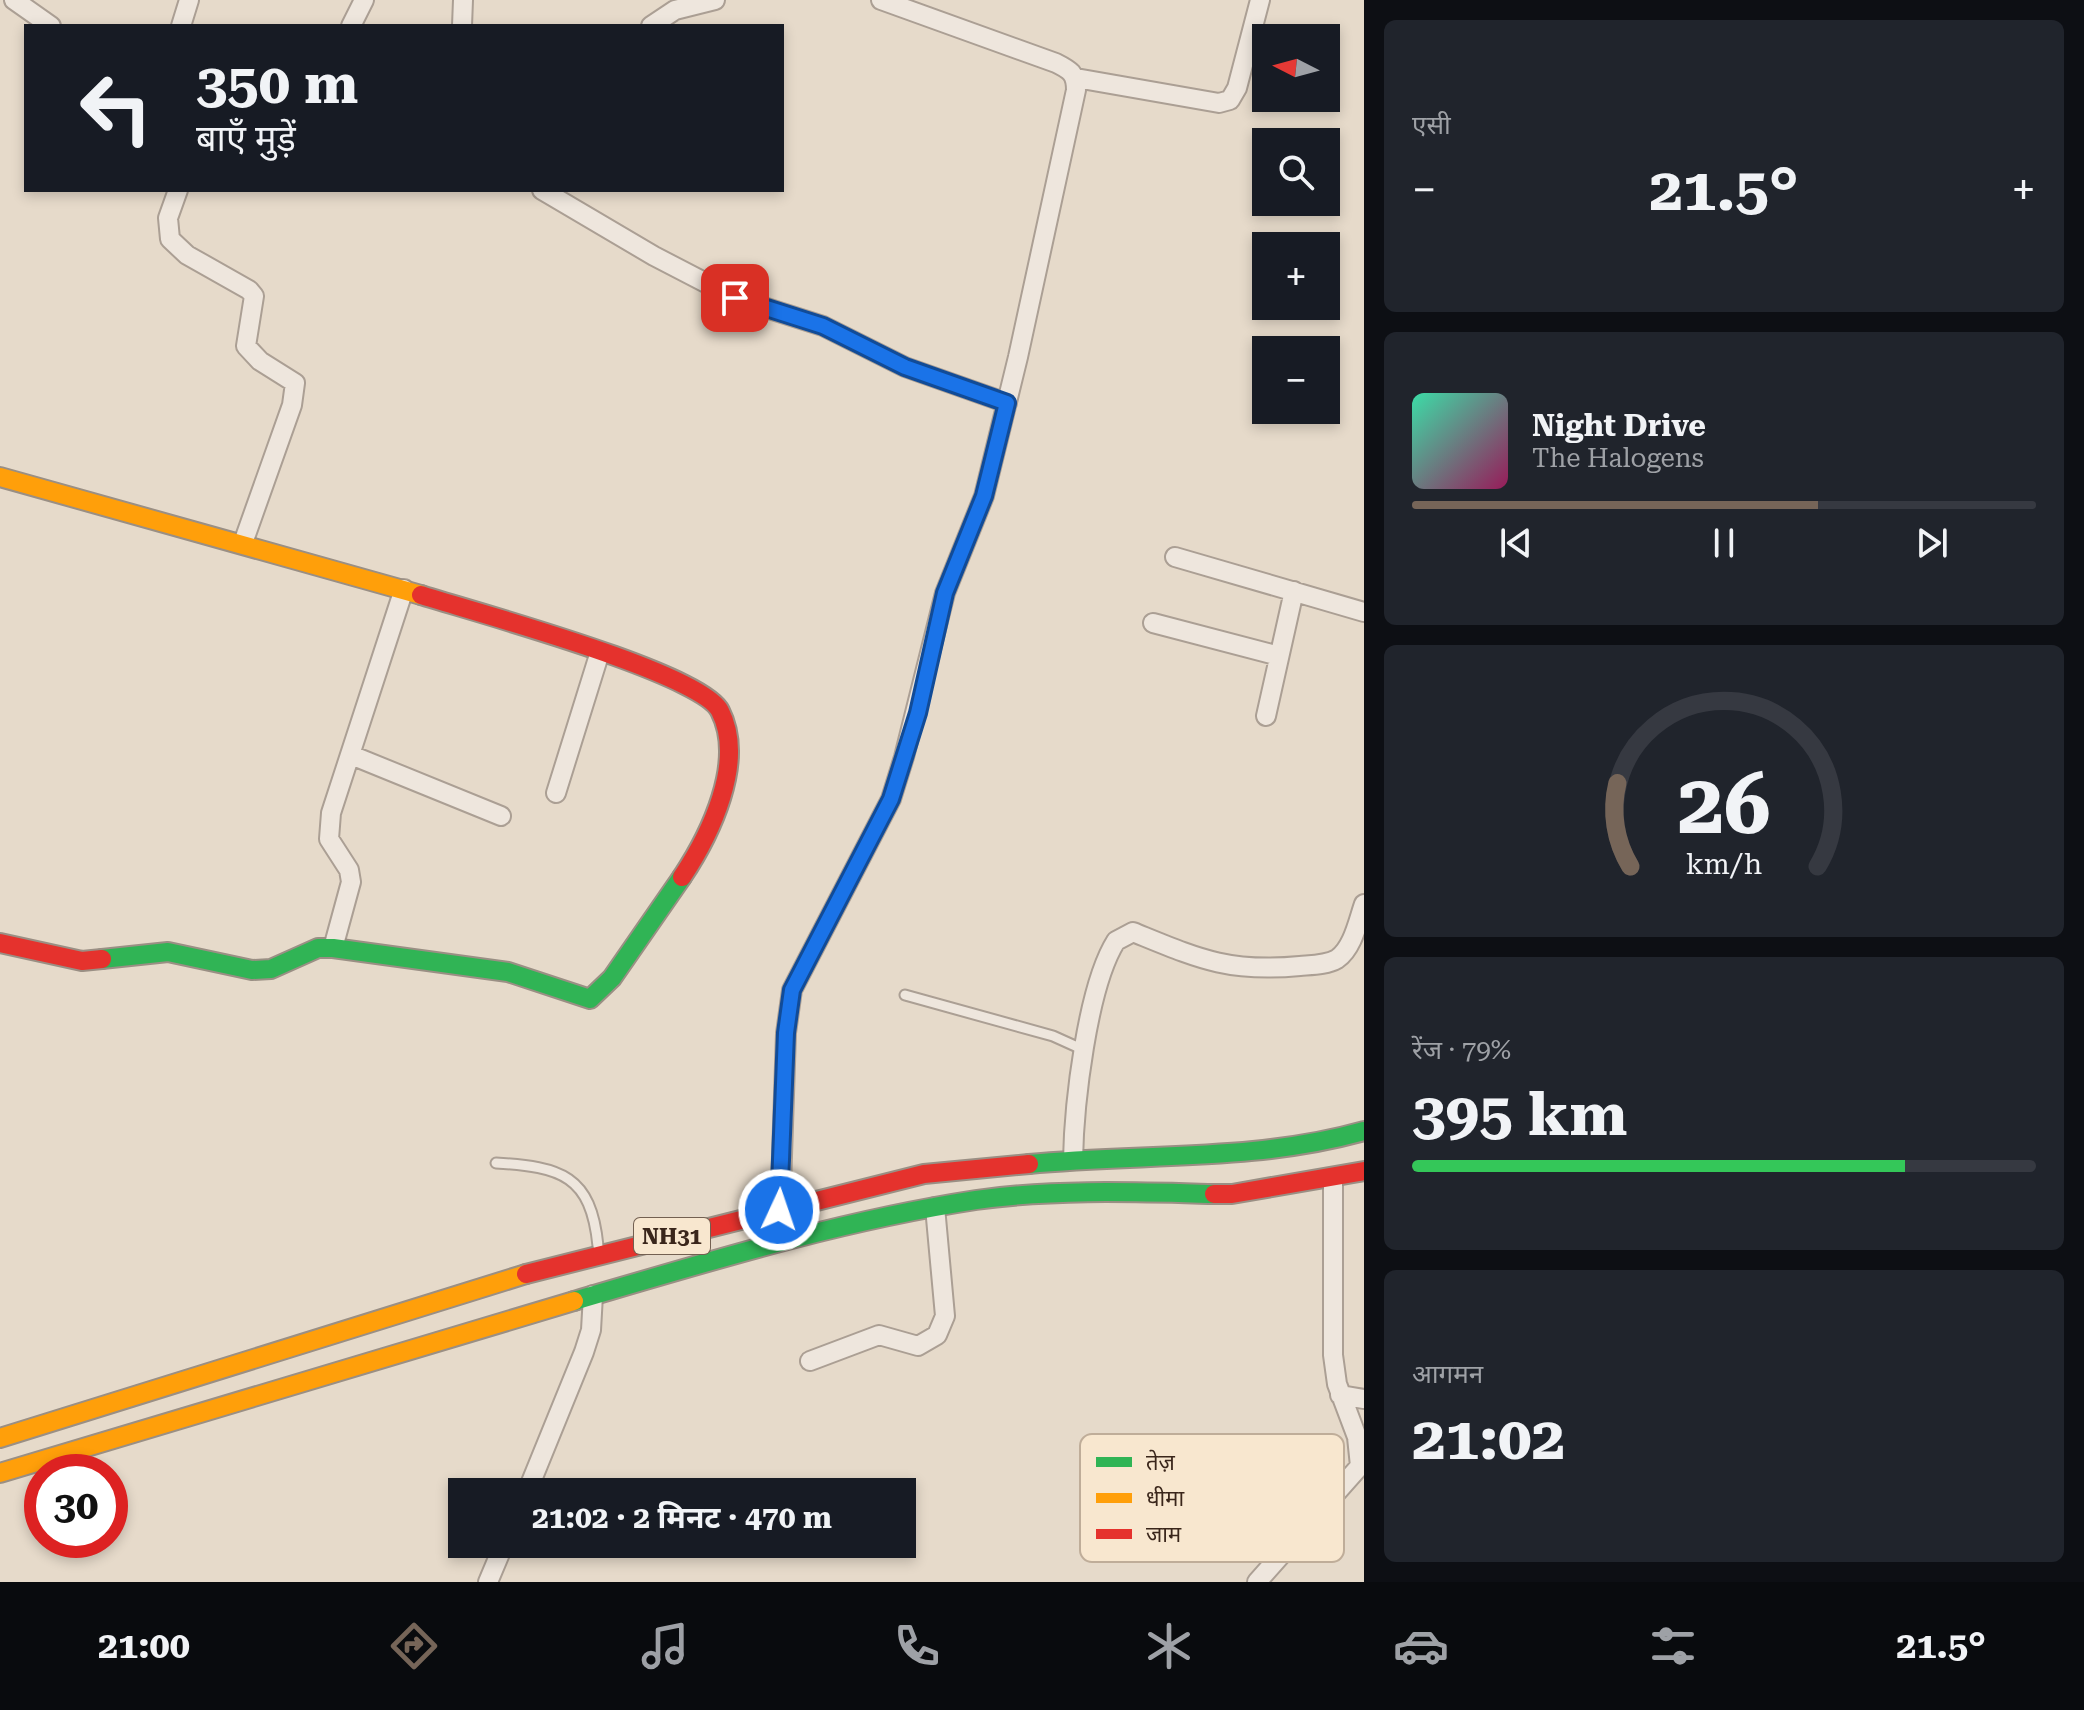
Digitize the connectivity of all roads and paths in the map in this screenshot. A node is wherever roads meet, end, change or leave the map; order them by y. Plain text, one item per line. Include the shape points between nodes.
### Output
1 (14, 0) edge
2 (189, 0) edge
3 (364, 0) edge
4 (463, 0) edge
5 (715, 0) edge
6 (881, 0) edge
7 (1260, 0) edge
8 (48, 24) edge
9 (182, 24) edge
10 (352, 24) edge
11 (462, 24) edge
12 (654, 24) edge
13 (1076, 78) junction
14 (177, 192) edge
15 (545, 192) edge
16 (1007, 403) junction
17 (0, 477) edge
18 (243, 543) junction
19 (1175, 557) dead end
20 (404, 589) junction
21 (1294, 591) junction
22 (1364, 612) edge
23 (1153, 623) dead end
24 (599, 655) junction
25 (1279, 656) junction
26 (1266, 716) dead end
27 (351, 755) junction
28 (556, 793) dead end
29 (501, 816) dead end
30 (1364, 904) edge
31 (0, 943) edge
32 (333, 948) junction
33 (905, 995) dead end
34 (1084, 1050) junction
35 (1364, 1131) edge
36 (1073, 1160) junction
37 (496, 1163) dead end
38 (1364, 1171) edge
39 (1333, 1177) junction
40 (935, 1207) junction
41 (779, 1210) junction
42 (781, 1240) junction
43 (599, 1253) junction
44 (593, 1295) junction
45 (810, 1361) dead end
46 (1340, 1395) junction
47 (1364, 1399) edge
48 (0, 1438) edge
49 (0, 1473) edge
50 (533, 1478) edge
51 (1344, 1484) edge
52 (498, 1558) edge
53 (1275, 1562) edge
54 (488, 1582) edge
55 (1257, 1582) edge

1 - 8 street
2 - 9 street
3 - 10 street
4 - 11 street
5 - 12 street via 675,10
6 - 13 street via 1056,63
7 - 13 street via 1230,100 1219,103
13 - 16 street
14 - 18 street via 168,218 170,239 187,255 249,290 254,296 246,346 295,383
15 - 16 street via 735,298 823,326 905,367
16 - 41 street via 984,496 945,593 918,713 891,799 792,990
17 - 18 main road
18 - 20 main road
19 - 21 street
20 - 24 main road
20 - 27 street
21 - 22 street
21 - 25 street
23 - 25 street
24 - 28 street
24 - 32 main road via 673,677 707,697 720,710 729,770 695,857 597,995 583,998 508,972
25 - 26 street
27 - 29 street
27 - 32 street via 329,827 329,839 351,882
30 - 34 street via 1344,952 1318,964 1233,967 1185,956 1133,932 1123,935 1111,949
31 - 32 main road via 82,961 168,952 252,970 271,969 303,953
33 - 34 lane via 1053,1036
34 - 36 street via 1074,1109
35 - 36 main road, NH31 via 1311,1146 1248,1153
36 - 41 main road, NH31 via 924,1174
37 - 43 lane via 540,1166 576,1182 595,1218
38 - 39 main road, NH31
39 - 40 main road, NH31 via 1232,1194 1106,1192
39 - 46 street via 1333,1355
40 - 42 main road, NH31
40 - 45 street via 945,1316 937,1335 918,1346 879,1335
41 - 42 street
41 - 43 main road, NH31
42 - 44 main road, NH31
43 - 48 main road, NH31
44 - 49 main road, NH31
44 - 50 street via 584,1352
46 - 47 street
46 - 51 street via 1357,1437 1360,1466
52 - 54 street
53 - 55 street

